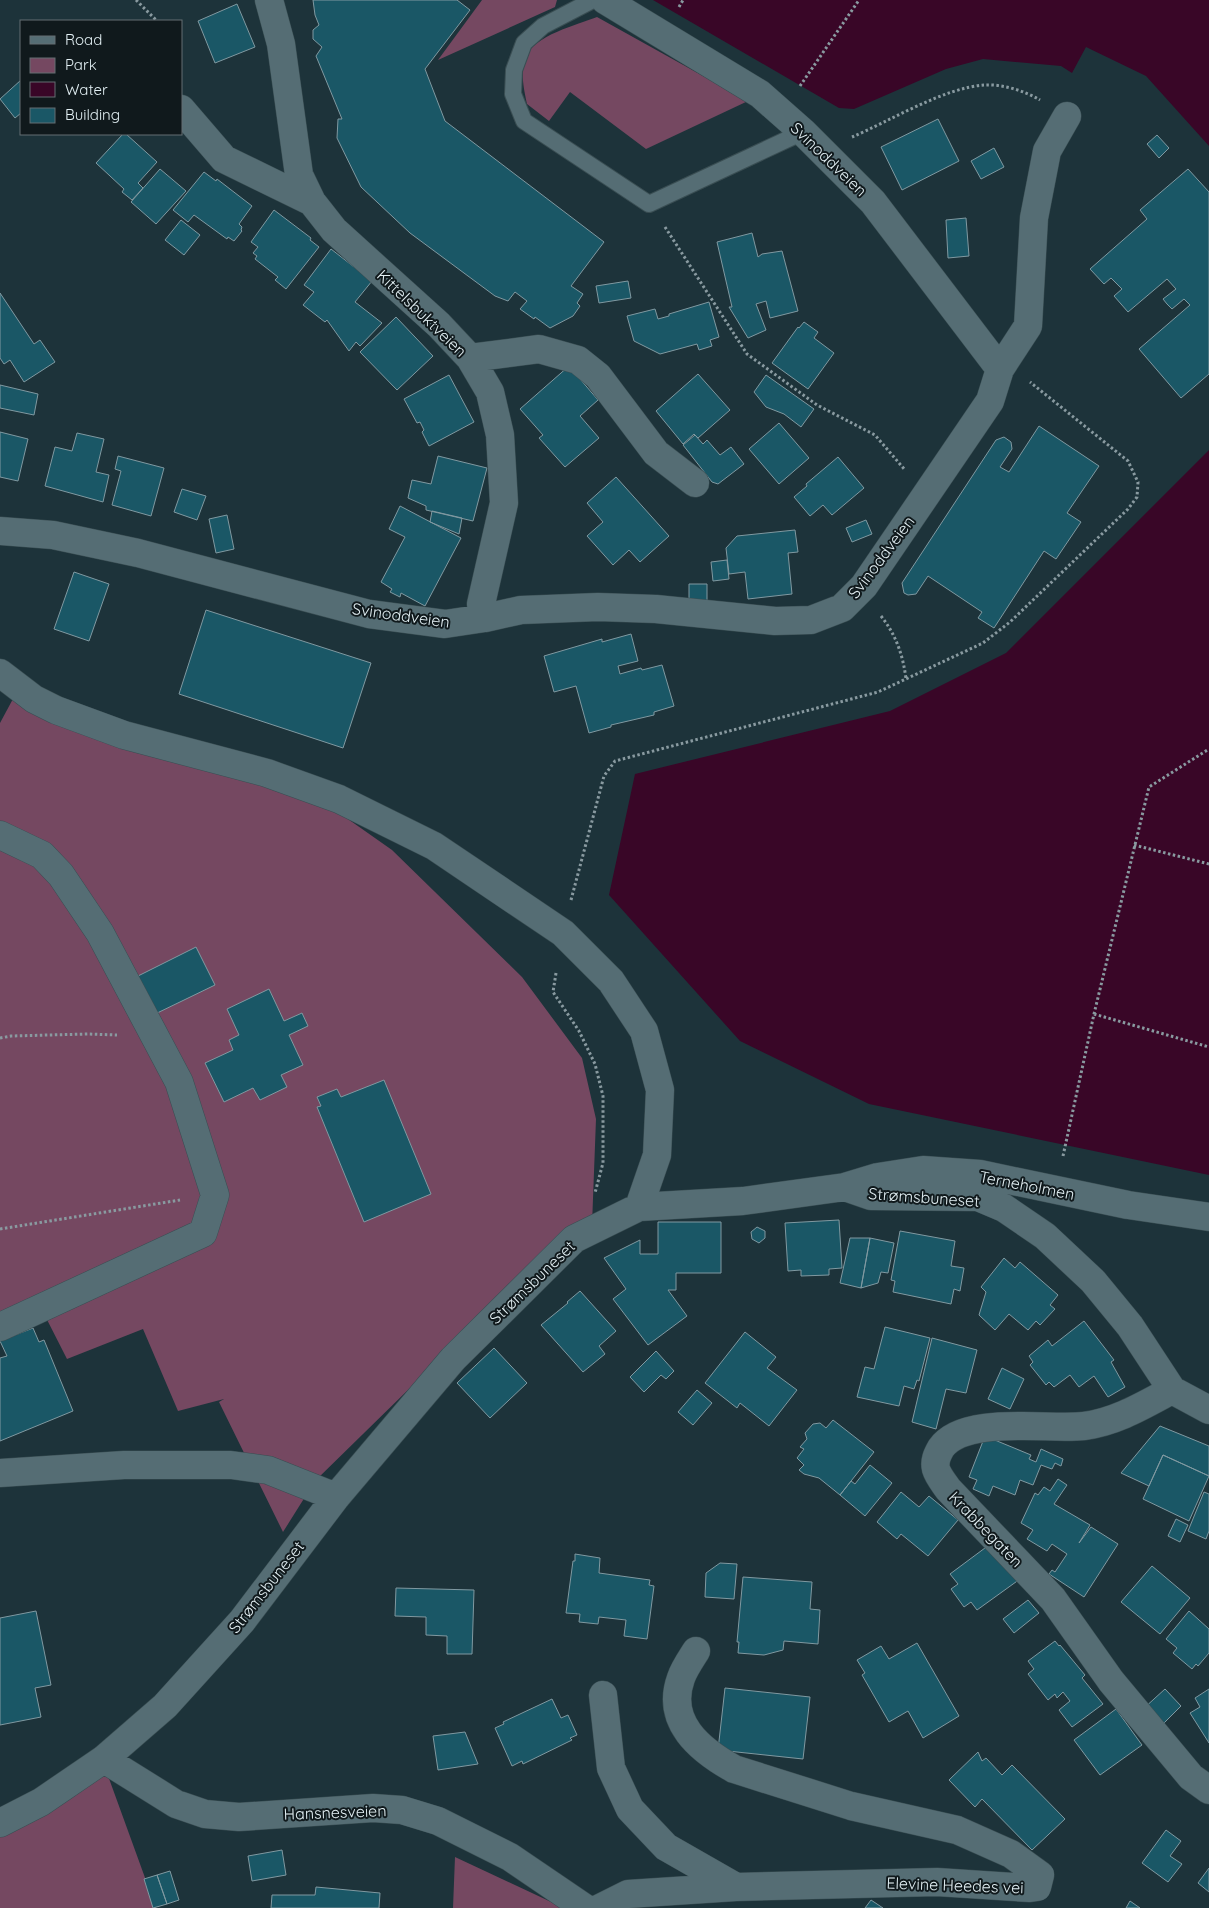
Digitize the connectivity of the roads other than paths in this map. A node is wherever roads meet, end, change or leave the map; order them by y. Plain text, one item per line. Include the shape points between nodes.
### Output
1 (269, 0) edge
2 (592, 0) edge
3 (605, 0) edge
4 (182, 110) edge
5 (1066, 116) road end
6 (812, 141) junction
7 (312, 202) junction
8 (470, 358) junction
9 (1000, 370) junction
10 (695, 483) dead end
11 (0, 531) edge
12 (485, 618) junction
13 (0, 673) edge
14 (0, 835) edge
15 (845, 1187) junction
16 (640, 1207) junction
17 (1209, 1217) edge
18 (0, 1327) edge
19 (1172, 1390) junction
20 (1209, 1410) edge
21 (0, 1473) edge
22 (336, 1497) junction
23 (696, 1651) dead end
24 (603, 1695) dead end
25 (104, 1760) junction
26 (1209, 1790) edge
27 (0, 1823) edge
28 (736, 1887) junction
29 (585, 1908) edge
30 (600, 1908) edge

1 - 7 street, Kittelsbuktveien via 281,44 299,175
2 - 6 lane via 544,26 524,43 514,70 513,94 524,121 649,204
3 - 6 street, Svinoddveien via 760,94
4 - 7 street, Kittelsbuktveien via 224,159
5 - 9 street via 1047,151 1034,218 1028,326
6 - 9 street, Svinoddveien via 873,202
7 - 8 street, Kittelsbuktveien via 334,230 439,325
8 - 10 street via 538,349 578,360 598,376 656,453
8 - 12 street, Kittelsbuktveien via 490,392 500,435 503,484 504,503 481,604
9 - 12 street, Svinoddveien via 990,401 864,586 842,608 811,620 775,621 656,608 598,606 521,610
11 - 12 street, Svinoddveien via 54,535 138,553 369,614 445,624
13 - 16 street via 34,699 56,710 124,735 267,774 338,799 434,846 563,933 611,982 644,1031 660,1090 657,1155
14 - 18 street via 42,856 61,875 100,933 179,1082 215,1195 203,1233
15 - 16 street, Strømsbuneset via 743,1201
15 - 17 street, Terneholmen via 878,1177 923,1170 980,1174 1128,1205
15 - 19 street, Strømsbuneset via 871,1196 978,1197 1004,1208 1045,1236 1093,1281 1130,1326
16 - 22 street, Strømsbuneset via 574,1239 454,1359
19 - 20 street, Strømsbuneset
19 - 26 street, Krabbegaten via 1121,1417 1085,1426 982,1427 961,1433 944,1445 936,1456 936,1469 948,1489 1053,1599 1111,1681 1191,1777
21 - 22 street via 124,1465 231,1465 268,1470
22 - 25 street, Strømsbuneset via 242,1621 165,1706
23 - 28 street, Elevine Heedes vei via 681,1678 677,1701 683,1726 698,1745 718,1760 734,1769 851,1806 957,1830 1011,1854 1040,1875 1037,1887 1030,1888 937,1882
24 - 28 street via 611,1768 630,1809 666,1848
25 - 27 street, Strømsbuneset via 41,1802
25 - 29 street, Hansnesveien via 176,1804 205,1814 239,1817 373,1808 402,1810 438,1821 510,1857
28 - 30 street, Elevine Heedes vei via 628,1894

